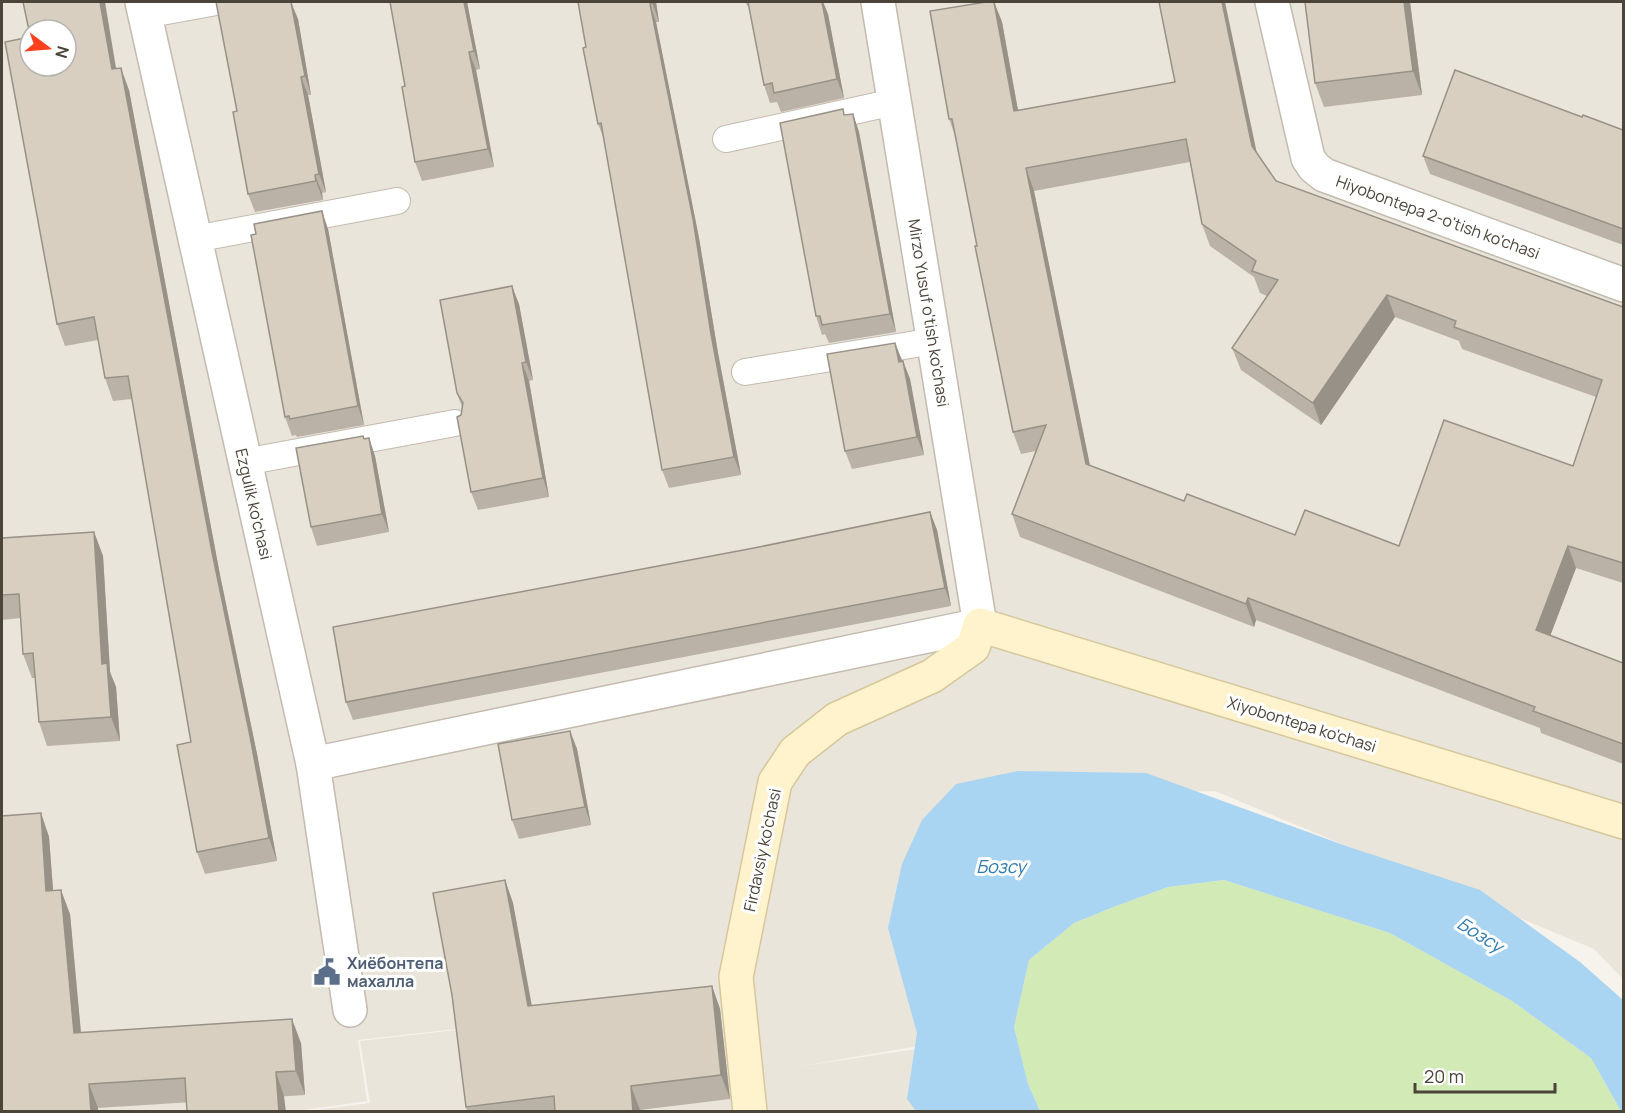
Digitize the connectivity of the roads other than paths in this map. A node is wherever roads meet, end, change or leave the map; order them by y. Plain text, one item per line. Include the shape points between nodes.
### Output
1 (216, 2) edge
2 (878, 2) edge
3 (1272, 2) edge
4 (143, 8) edge
5 (894, 102) junction
6 (726, 139) dead end
7 (397, 201) dead end
8 (195, 239) junction
9 (1623, 285) edge
10 (934, 341) junction
11 (746, 372) dead end
12 (455, 423) dead end
13 (245, 462) junction
14 (980, 625) junction
15 (312, 764) junction
16 (1623, 822) edge
17 (350, 1010) dead end
18 (750, 1112) edge

1 - 4 lane
2 - 5 street, Mirzo Yusuf o'tish ko'chasi
3 - 9 street, Hiyobontepa 2-o'tish ko'chasi via 1308,158 1314,167 1324,175
4 - 8 street, Ezgulik ko'chasi
5 - 6 lane
5 - 10 street, Mirzo Yusuf o'tish ko'chasi
7 - 8 lane
8 - 13 street, Ezgulik ko'chasi
10 - 11 lane
10 - 14 street, Mirzo Yusuf o'tish ko'chasi
12 - 13 lane
13 - 15 street, Ezgulik ko'chasi
14 - 15 street
14 - 16 street, Xiyobontepa ko'chasi
14 - 18 street, Firdavsiy ko'chasi via 973,647 932,676 837,719 795,752 775,782 736,977
15 - 17 street, Ezgulik ko'chasi

